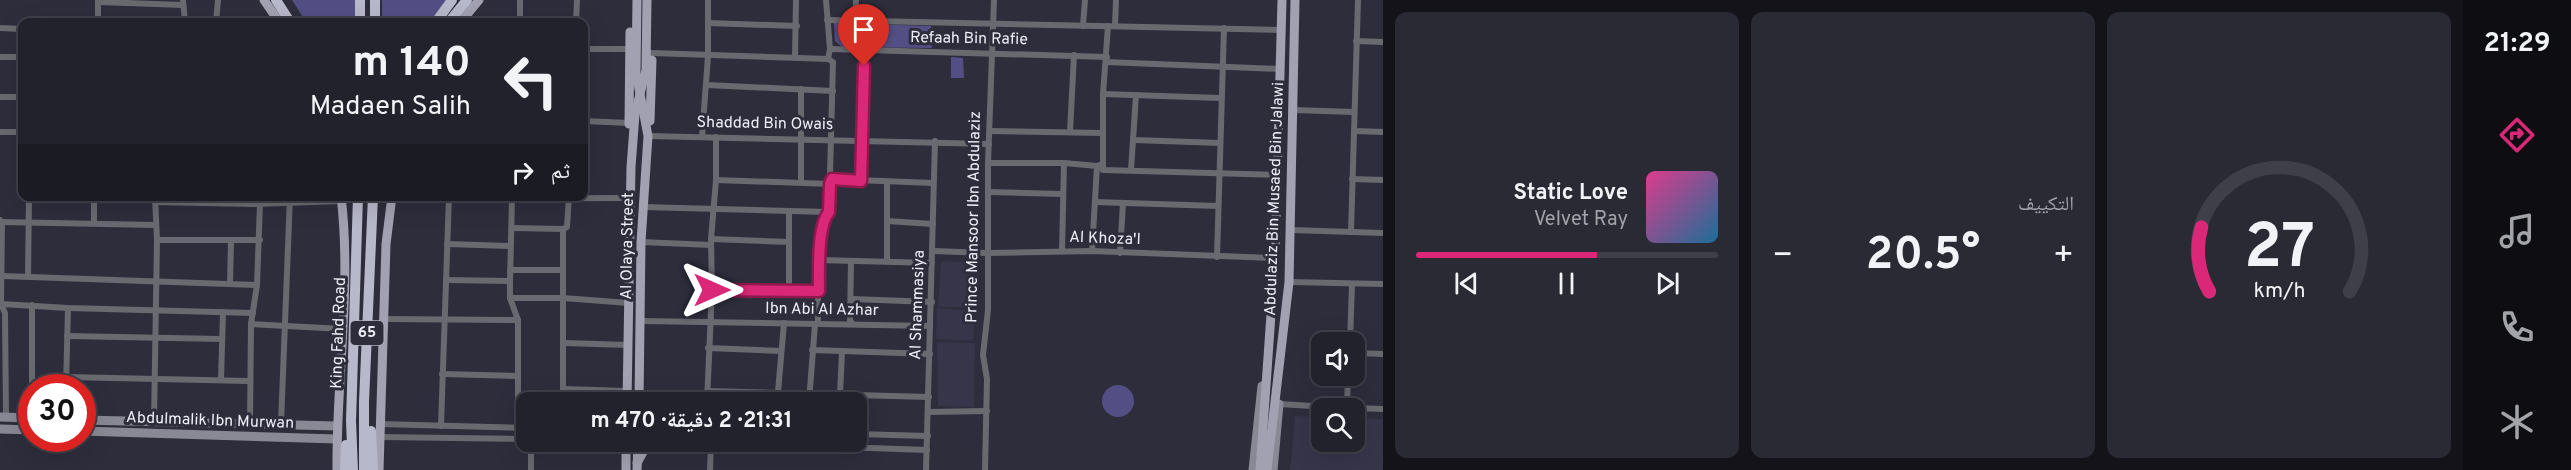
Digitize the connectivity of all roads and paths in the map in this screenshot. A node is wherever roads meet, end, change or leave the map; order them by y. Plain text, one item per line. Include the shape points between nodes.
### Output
1 (218, 0) edge
2 (264, 0) edge
3 (276, 0) edge
4 (284, 0) edge
5 (360, 0) edge
6 (375, 0) edge
7 (452, 0) edge
8 (467, 0) edge
9 (479, 0) edge
10 (520, 0) edge
11 (577, 0) edge
12 (631, 0) edge
13 (637, 0) edge
14 (647, 0) edge
15 (652, 0) edge
16 (708, 0) edge
17 (796, 0) edge
18 (826, 0) edge
19 (856, 0) edge
20 (994, 0) edge
21 (1085, 0) edge
22 (1116, 0) edge
23 (1282, 0) edge
24 (1295, 0) edge
25 (1301, 0) edge
26 (1358, 0) edge
27 (98, 1) edge
28 (183, 3) edge
29 (98, 18) edge
30 (185, 18) edge
31 (216, 18) edge
32 (276, 18) edge
33 (287, 18) edge
34 (295, 18) edge
35 (360, 18) edge
36 (375, 18) edge
37 (439, 18) edge
38 (452, 18) edge
39 (464, 18) edge
40 (520, 18) edge
41 (576, 18) edge
42 (826, 20) junction
43 (855, 20) junction
44 (708, 22) junction
45 (994, 24) junction
46 (796, 26) junction
47 (1083, 26) junction
48 (1108, 26) junction
49 (1115, 26) junction
50 (0, 28) edge
51 (18, 28) edge
52 (1224, 28) junction
53 (1281, 30) junction
54 (1295, 32) junction
55 (1356, 41) junction
56 (1383, 42) edge
57 (588, 49) edge
58 (630, 49) junction
59 (830, 49) junction
60 (865, 51) junction
61 (652, 53) junction
62 (991, 53) junction
63 (1074, 55) junction
64 (708, 56) junction
65 (0, 57) edge
66 (18, 57) edge
67 (795, 57) junction
68 (830, 60) junction
69 (1106, 60) junction
70 (1222, 67) junction
71 (1280, 69) junction
72 (707, 85) junction
73 (801, 89) junction
74 (833, 91) junction
75 (640, 92) junction
76 (1103, 93) junction
77 (1136, 95) junction
78 (0, 97) edge
79 (18, 98) edge
80 (1220, 98) junction
81 (1293, 110) junction
82 (1354, 112) junction
83 (588, 121) edge
84 (629, 123) junction
85 (990, 131) junction
86 (1354, 131) junction
87 (0, 132) edge
88 (18, 132) edge
89 (1070, 132) junction
90 (1383, 132) edge
91 (1103, 134) junction
92 (648, 136) junction
93 (702, 137) junction
94 (716, 137) junction
95 (831, 138) junction
96 (802, 139) junction
97 (863, 140) junction
98 (1134, 140) junction
99 (935, 141) junction
100 (1220, 143) junction
101 (989, 144) junction
102 (988, 163) junction
103 (1064, 163) junction
104 (631, 167) junction
105 (1101, 167) junction
106 (1131, 170) junction
107 (1219, 174) junction
108 (1277, 175) junction
109 (1352, 179) junction
110 (716, 180) junction
111 (1383, 180) edge
112 (861, 181) junction
113 (801, 182) junction
114 (887, 182) junction
115 (933, 183) junction
116 (830, 184) junction
117 (988, 192) junction
118 (1062, 194) junction
119 (588, 197) edge
120 (631, 198) junction
121 (29, 201) edge
122 (94, 201) edge
123 (155, 201) edge
124 (256, 201) edge
125 (290, 201) edge
126 (341, 201) edge
127 (357, 201) edge
128 (376, 201) edge
129 (392, 201) edge
130 (449, 201) edge
131 (512, 201) edge
132 (569, 201) edge
133 (1095, 202) junction
134 (1123, 203) junction
135 (1218, 206) junction
136 (643, 207) junction
137 (713, 209) junction
138 (789, 211) junction
139 (829, 212) junction
140 (1, 221) edge
141 (887, 222) junction
142 (29, 223) junction
143 (94, 223) junction
144 (933, 224) junction
145 (155, 225) junction
146 (512, 228) junction
147 (563, 229) junction
148 (1291, 230) junction
149 (1350, 232) junction
150 (1383, 233) edge
151 (158, 240) junction
152 (231, 240) junction
153 (260, 240) junction
154 (641, 242) junction
155 (711, 242) junction
156 (789, 242) junction
157 (447, 244) junction
158 (509, 246) junction
159 (933, 250) junction
160 (1062, 251) junction
161 (1092, 251) junction
162 (986, 253) junction
163 (1120, 253) junction
164 (1217, 257) junction
165 (1275, 258) junction
166 (819, 260) junction
167 (886, 261) junction
168 (851, 262) junction
169 (932, 263) junction
170 (510, 270) junction
171 (563, 270) junction
172 (2, 276) junction
173 (28, 276) junction
174 (446, 280) junction
175 (510, 281) junction
176 (157, 282) junction
177 (1289, 282) junction
178 (230, 284) junction
179 (1352, 284) junction
180 (1383, 284) edge
181 (257, 285) junction
182 (712, 290) junction
183 (789, 290) junction
184 (819, 291) junction
185 (510, 298) junction
186 (563, 298) junction
187 (852, 299) junction
188 (932, 302) junction
189 (1, 303) edge
190 (629, 303) junction
191 (32, 305) junction
192 (68, 308) junction
193 (156, 311) junction
194 (223, 312) junction
195 (2, 313) edge
196 (253, 313) junction
197 (382, 319) junction
198 (443, 320) junction
199 (518, 320) junction
200 (642, 321) junction
201 (710, 321) junction
202 (784, 323) junction
203 (251, 324) junction
204 (816, 324) junction
205 (285, 325) junction
206 (854, 325) junction
207 (930, 326) junction
208 (343, 329) junction
209 (1284, 332) junction
210 (1350, 332) edge
211 (67, 336) junction
212 (156, 338) junction
213 (222, 339) junction
214 (564, 343) junction
215 (628, 345) junction
216 (708, 348) junction
217 (812, 350) junction
218 (781, 351) junction
219 (842, 352) junction
220 (1365, 353) edge
221 (930, 354) junction
222 (1383, 354) edge
223 (32, 374) edge
224 (66, 374) edge
225 (442, 374) junction
226 (518, 376) junction
227 (96, 377) edge
228 (1265, 378) junction
229 (155, 380) junction
230 (220, 380) junction
231 (249, 381) junction
232 (564, 389) junction
233 (518, 392) edge
234 (564, 392) edge
235 (627, 392) joint
236 (639, 392) edge
237 (707, 392) edge
238 (778, 392) edge
239 (810, 392) edge
240 (840, 392) edge
241 (867, 395) edge
242 (929, 397) junction
243 (364, 402) junction
244 (1279, 404) junction
245 (1311, 406) edge
246 (1365, 408) edge
247 (1383, 409) edge
248 (987, 411) junction
249 (929, 412) junction
250 (3, 417) edge
251 (18, 418) edge
252 (96, 420) edge
253 (154, 421) junction
254 (351, 421) junction
255 (198, 422) junction
256 (250, 423) junction
257 (281, 423) junction
258 (379, 424) junction
259 (337, 426) junction
260 (441, 426) junction
261 (516, 427) edge
262 (0, 429) edge
263 (18, 430) edge
264 (96, 432) edge
265 (867, 434) edge
266 (198, 436) junction
267 (379, 436) junction
268 (928, 436) junction
269 (337, 439) junction
270 (516, 439) edge
271 (867, 448) edge
272 (927, 450) junction
273 (531, 452) edge
274 (626, 452) edge
275 (644, 452) edge
276 (711, 452) edge
277 (637, 466) edge
278 (337, 470) edge
279 (345, 470) edge
280 (354, 470) edge
281 (364, 470) edge
282 (373, 470) edge
283 (379, 470) edge
284 (531, 470) edge
285 (626, 470) edge
286 (710, 470) edge
287 (926, 470) edge
288 (985, 470) edge
289 (1253, 470) edge
290 (1260, 470) edge
291 (1267, 470) edge
292 (1274, 470) edge

1 - 31 street
2 - 32 main road
3 - 33 highway
4 - 34 highway
5 - 35 highway
6 - 36 highway
7 - 37 highway
8 - 38 highway
9 - 39 main road
10 - 40 street
11 - 41 street
12 - 58 main road
13 - 75 main road, Al Olaya Street via 636,73
14 - 75 main road, Al Olaya Street via 646,70
15 - 61 main road
16 - 44 street
17 - 46 street
18 - 42 street
19 - 43 street
20 - 45 street, Prince Mansoor Ibn Abdulaziz
21 - 47 street
22 - 49 street
23 - 53 main road, Abdulaziz Bin Musaed Bin Jalawi
24 - 54 main road, Abdulaziz Bin Musaed Bin Jalawi
25 - 54 main road
26 - 55 street
27 - 28 street
27 - 29 street
28 - 30 street
42 - 43 street
42 - 59 street
43 - 45 street
44 - 46 street
44 - 64 street
45 - 47 street
45 - 62 street, Prince Mansoor Ibn Abdulaziz
46 - 67 street
47 - 48 street
48 - 49 street
48 - 69 street
49 - 52 street
50 - 51 street
52 - 53 street
52 - 70 street
53 - 71 main road, Abdulaziz Bin Musaed Bin Jalawi
54 - 81 main road, Abdulaziz Bin Musaed Bin Jalawi
55 - 56 street
55 - 82 street
57 - 58 street
58 - 84 main road
59 - 60 street, Refaah Bin Rafie
59 - 68 street
60 - 62 street, Refaah Bin Rafie
60 - 97 street
61 - 64 street
61 - 92 main road
62 - 63 street, Refaah Bin Rafie
62 - 85 street, Prince Mansoor Ibn Abdulaziz
63 - 69 street, Refaah Bin Rafie
63 - 89 street
64 - 67 street
64 - 72 street
65 - 66 street
67 - 68 street
68 - 74 street
69 - 70 street, Refaah Bin Rafie
69 - 76 street
70 - 71 street, Refaah Bin Rafie
70 - 80 street
71 - 108 main road, Abdulaziz Bin Musaed Bin Jalawi
72 - 73 street
72 - 93 street
73 - 74 street
73 - 96 street
74 - 95 street
75 - 92 main road, Al Olaya Street
75 - 104 main road, Al Olaya Street
76 - 77 street
76 - 91 street
77 - 80 street
77 - 98 street
78 - 79 street
80 - 100 street
81 - 82 street
81 - 148 main road, Abdulaziz Bin Musaed Bin Jalawi
82 - 86 street
83 - 84 street
84 - 104 main road
85 - 89 street
85 - 101 street, Prince Mansoor Ibn Abdulaziz
86 - 90 street
86 - 109 street
87 - 88 street
89 - 91 street
91 - 105 street
92 - 93 street, Shaddad Bin Owais
92 - 136 main road, Al Olaya Street
93 - 94 street, Shaddad Bin Owais
94 - 96 street, Shaddad Bin Owais
94 - 110 street
95 - 96 street, Shaddad Bin Owais
95 - 97 street, Shaddad Bin Owais
95 - 116 street
96 - 113 street
97 - 99 street, Shaddad Bin Owais
97 - 112 street
98 - 100 street
98 - 106 street
99 - 101 street, Shaddad Bin Owais
99 - 115 street, Al Shammasiya
100 - 107 street
101 - 102 street, Prince Mansoor Ibn Abdulaziz
102 - 103 street
102 - 117 street, Prince Mansoor Ibn Abdulaziz
103 - 105 street
103 - 118 street
104 - 120 main road, Al Olaya Street
105 - 106 street
105 - 133 street
106 - 107 street
107 - 108 street
107 - 135 street
108 - 165 main road, Abdulaziz Bin Musaed Bin Jalawi
109 - 111 street
109 - 149 street
110 - 113 street
110 - 137 street
112 - 114 street
112 - 116 street via 832,179
113 - 116 street
114 - 115 street
114 - 141 street
115 - 144 street, Al Shammasiya
116 - 139 street
117 - 118 street
117 - 162 street, Prince Mansoor Ibn Abdulaziz
118 - 160 street
119 - 120 street
120 - 190 main road, Al Olaya Street
121 - 142 street
122 - 143 street
123 - 145 street
124 - 153 street
125 - 205 street
126 - 208 main road
127 - 254 highway, King Fahd Road / 65
128 - 243 highway, King Fahd Road / 65
129 - 197 main road
130 - 157 street
131 - 146 street
132 - 147 street via 567,227
133 - 134 street
133 - 161 street
134 - 135 street
134 - 163 street
135 - 164 street
136 - 137 street
136 - 154 main road, Al Olaya Street
137 - 138 street
137 - 155 street
138 - 139 street
138 - 156 street
139 - 166 street via 824,218
140 - 142 street
140 - 172 street
141 - 144 street
141 - 167 street
142 - 143 street
142 - 173 street
143 - 145 street
144 - 159 street, Al Shammasiya
145 - 151 street
146 - 147 street
146 - 158 street
147 - 171 street
148 - 149 street
148 - 177 main road, Abdulaziz Bin Musaed Bin Jalawi
149 - 150 street
151 - 152 street
151 - 176 street
152 - 153 street
152 - 178 street
153 - 181 street
154 - 155 street
154 - 200 main road, Al Olaya Street
155 - 156 street
155 - 182 street
156 - 183 street
157 - 158 street
157 - 174 street
158 - 170 street
159 - 162 street, Al Khoza'I
159 - 169 street, Al Shammasiya
160 - 161 street, Al Khoza'I
160 - 162 street, Al Khoza'I
161 - 163 street, Al Khoza'I
162 - 248 street, Prince Mansoor Ibn Abdulaziz via 988,310 983,355
163 - 164 street, Al Khoza'I
164 - 165 street, Al Khoza'I
165 - 228 main road, Abdulaziz Bin Musaed Bin Jalawi
166 - 168 street
166 - 184 street
167 - 168 street
167 - 169 street
168 - 187 street
169 - 188 street, Al Shammasiya
170 - 171 street
170 - 175 street
171 - 186 street
172 - 173 street
172 - 189 street
173 - 176 street
174 - 175 street
174 - 198 street
175 - 185 street
176 - 178 street
176 - 193 street
177 - 179 street
177 - 209 main road, Abdulaziz Bin Musaed Bin Jalawi
178 - 181 street
179 - 180 street
179 - 210 street
181 - 196 street
182 - 183 street
182 - 201 street
183 - 184 street
184 - 204 street
185 - 186 street
185 - 199 street
186 - 190 street
186 - 214 street
187 - 188 street
187 - 206 street via 850,321
188 - 207 street, Al Shammasiya
189 - 191 street
189 - 195 street
190 - 215 main road, Al Olaya Street
191 - 192 street
191 - 223 street
192 - 193 street
192 - 211 street
193 - 194 street
193 - 212 street
194 - 196 street
194 - 213 street
195 - 250 street
196 - 203 street
197 - 198 street
197 - 258 main road
198 - 199 street
198 - 225 street
199 - 226 street
200 - 201 street, Ibn Abi Al Azhar
200 - 236 main road, Al Olaya Street
201 - 202 street, Ibn Abi Al Azhar
201 - 216 street
202 - 204 street, Ibn Abi Al Azhar
202 - 218 street
203 - 205 street
203 - 231 street
204 - 206 street, Ibn Abi Al Azhar
204 - 217 street
205 - 208 street
205 - 257 street
206 - 207 street, Ibn Abi Al Azhar
207 - 221 street, Al Shammasiya
208 - 259 main road
209 - 244 street
209 - 291 main road, Abdulaziz Bin Musaed Bin Jalawi
211 - 212 street
211 - 224 street
212 - 213 street
212 - 229 street
213 - 230 street
214 - 215 street
214 - 232 street
215 - 235 main road, Al Olaya Street
216 - 218 street
216 - 237 street
217 - 219 street
217 - 239 street
218 - 238 street
219 - 221 street
219 - 240 street
220 - 222 street
221 - 242 street, Al Shammasiya
225 - 226 street
225 - 260 street
226 - 233 street
227 - 229 street
228 - 289 street
228 - 290 main road, Abdulaziz Bin Musaed Bin Jalawi
229 - 230 street
229 - 253 street
230 - 231 street
231 - 256 street
232 - 234 street
232 - 235 street
241 - 242 street
242 - 249 street, Al Shammasiya
243 - 281 highway, King Fahd Road / 65
243 - 282 highway via 370,413
244 - 245 street
244 - 292 street
246 - 247 street
248 - 249 street
248 - 288 street, Prince Mansoor Ibn Abdulaziz
249 - 268 street, Al Shammasiya
250 - 251 street
252 - 253 street, Abdulmalik Ibn Murwan
253 - 255 street, Abdulmalik Ibn Murwan
254 - 279 highway via 346,437
254 - 280 highway, King Fahd Road / 65
255 - 256 street, Abdulmalik Ibn Murwan
255 - 266 street
256 - 257 street, Abdulmalik Ibn Murwan
257 - 259 street, Abdulmalik Ibn Murwan
258 - 260 street
258 - 267 main road
259 - 269 main road
260 - 261 street
262 - 263 street
264 - 266 street, Abdulmalik Ibn Murwan
265 - 268 street
266 - 269 street, Abdulmalik Ibn Murwan
267 - 270 street
267 - 283 main road
268 - 272 street, Al Shammasiya
269 - 278 main road
271 - 272 street
272 - 287 street, Al Shammasiya
273 - 284 street
274 - 285 main road
275 - 277 main road
276 - 286 street

